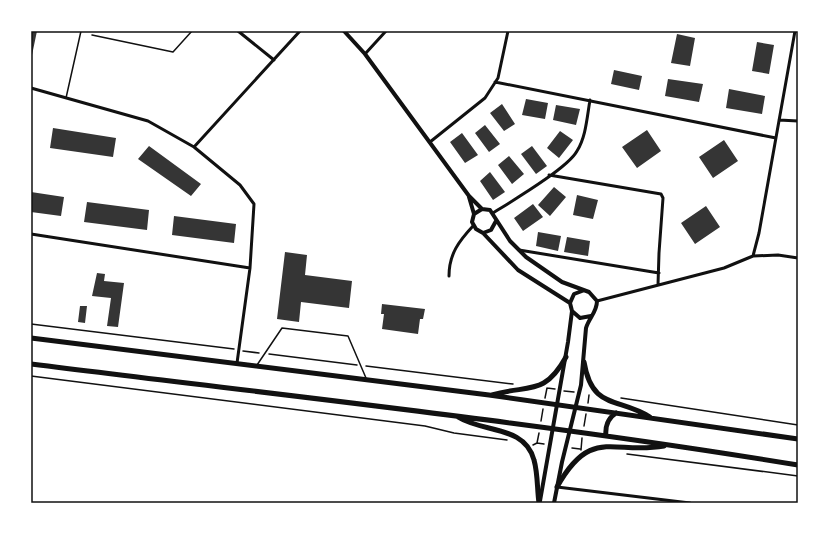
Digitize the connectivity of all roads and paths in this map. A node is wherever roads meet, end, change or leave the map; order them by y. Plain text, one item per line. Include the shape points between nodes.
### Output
1 (81, 31) edge
2 (192, 31) edge
3 (238, 31) edge
4 (300, 31) edge
5 (344, 31) edge
6 (386, 31) edge
7 (508, 31) edge
8 (795, 31) edge
9 (92, 35) dead end
10 (365, 54) junction
11 (274, 60) junction
12 (495, 82) junction
13 (31, 88) edge
14 (66, 99) junction
15 (590, 100) junction
16 (779, 120) junction
17 (798, 121) edge
18 (776, 138) junction
19 (430, 142) junction
20 (194, 147) junction
21 (549, 175) junction
22 (469, 196) junction
23 (482, 209) junction
24 (493, 213) junction
25 (474, 214) junction
26 (496, 221) junction
27 (473, 226) junction
28 (483, 232) junction
29 (31, 234) edge
30 (519, 250) junction
31 (753, 256) junction
32 (798, 258) edge
33 (250, 268) junction
34 (658, 273) junction
35 (449, 276) dead end
36 (658, 285) junction
37 (583, 291) junction
38 (597, 301) junction
39 (570, 303) junction
40 (572, 311) junction
41 (591, 316) junction
42 (31, 324) edge
43 (31, 338) edge
44 (238, 350) junction
45 (265, 353) junction
46 (566, 357) junction
47 (584, 362) junction
48 (236, 363) junction
49 (31, 364) edge
50 (257, 366) junction
51 (361, 366) junction
52 (31, 376) edge
53 (367, 380) junction
54 (516, 384) dead end
55 (545, 386) junction
56 (560, 390) junction
57 (579, 393) junction
58 (489, 396) junction
59 (618, 397) dead end
60 (544, 403) junction
61 (557, 405) junction
62 (576, 407) junction
63 (587, 409) junction
64 (616, 413) junction
65 (456, 416) junction
66 (653, 418) junction
67 (798, 425) edge
68 (540, 427) junction
69 (552, 429) junction
70 (569, 431) junction
71 (583, 433) junction
72 (606, 436) junction
73 (798, 439) edge
74 (511, 442) dead end
75 (549, 444) junction
76 (669, 445) junction
77 (565, 447) junction
78 (622, 453) dead end
79 (798, 466) edge
80 (798, 476) edge
81 (557, 487) junction
82 (539, 503) edge
83 (554, 503) edge
84 (690, 503) edge

1 - 14 lane
2 - 9 lane via 173,52
3 - 11 street
4 - 11 street
5 - 10 street
6 - 10 street
7 - 12 street
8 - 16 street
10 - 19 street
11 - 20 street
12 - 15 street
12 - 19 street via 485,98
13 - 14 street
14 - 20 street via 148,121
15 - 18 street
15 - 21 street via 583,139 577,152
16 - 17 street
16 - 18 street
18 - 31 street
19 - 22 street
20 - 33 street via 240,185 254,204
21 - 24 street
21 - 34 street via 661,194 663,198
22 - 23 street
22 - 25 street
23 - 24 street
23 - 25 street
24 - 26 street
25 - 27 street
26 - 28 street via 491,230
26 - 30 street
27 - 28 street
27 - 35 street via 451,254
28 - 39 street via 518,270
29 - 33 street
30 - 34 street
30 - 37 street via 562,282
31 - 32 street via 778,255
31 - 36 street via 724,268
33 - 44 street
34 - 36 street
36 - 38 street
37 - 38 street via 594,296
37 - 39 street via 574,294
38 - 41 street
39 - 40 street
40 - 41 street via 580,318
40 - 46 street
41 - 47 street via 586,328
42 - 44 path
43 - 48 main road
44 - 45 path
44 - 48 street
45 - 50 lane
45 - 51 path
45 - 51 lane via 282,328 348,336
46 - 55 main road
46 - 56 street
47 - 57 street
47 - 66 main road via 589,381 598,395
48 - 50 main road
49 - 65 main road
50 - 53 main road
51 - 53 lane
51 - 54 path
52 - 74 path via 425,426
53 - 58 main road
55 - 56 path
55 - 58 main road
55 - 60 path
56 - 57 path
56 - 61 street
57 - 62 street
57 - 63 path via 589,395
58 - 60 main road
59 - 67 path
60 - 61 main road
60 - 68 path
61 - 62 main road
61 - 69 street
62 - 63 main road
62 - 70 street
63 - 64 main road
63 - 71 path
64 - 66 main road
64 - 72 main road via 609,419
65 - 68 main road
65 - 82 main road via 478,427 513,434 526,445 534,461
66 - 73 main road
68 - 69 main road
68 - 75 path via 537,443
69 - 70 main road
69 - 75 street
70 - 71 main road
70 - 77 street
71 - 72 main road
71 - 77 path via 580,450
72 - 76 main road
75 - 82 street
76 - 79 main road
76 - 81 main road via 649,448 608,446 594,449 575,463
77 - 81 street
78 - 80 path
81 - 83 street
81 - 84 street

